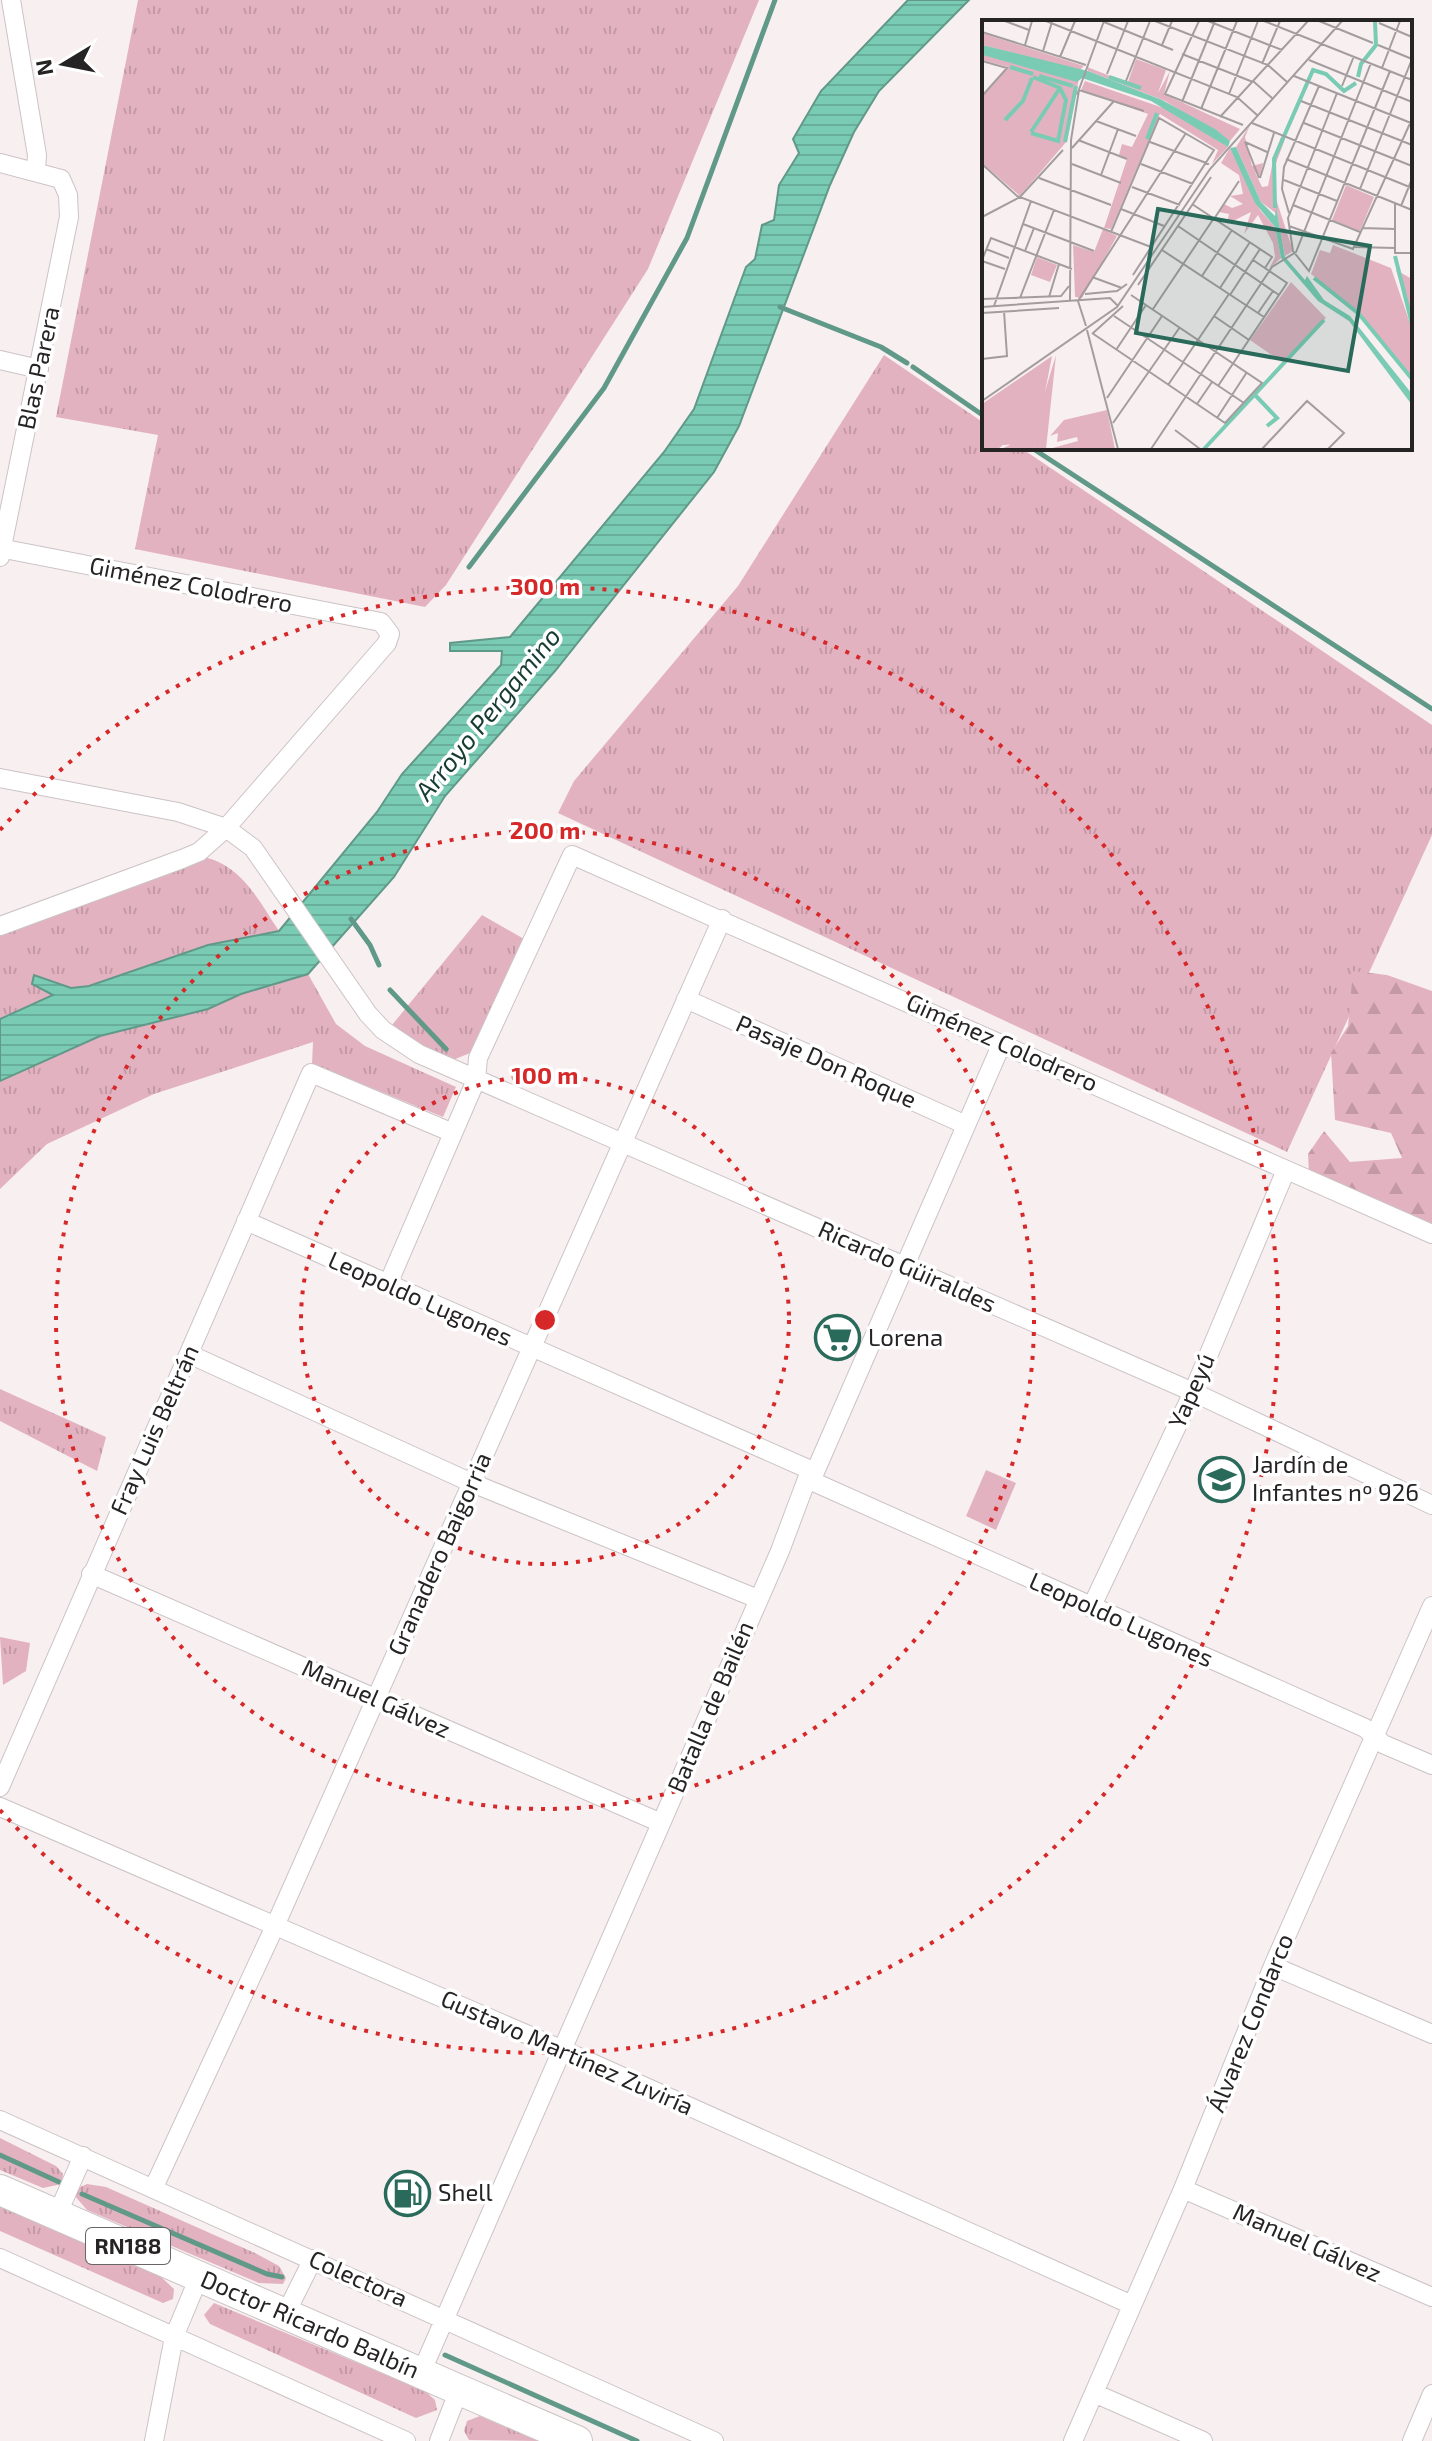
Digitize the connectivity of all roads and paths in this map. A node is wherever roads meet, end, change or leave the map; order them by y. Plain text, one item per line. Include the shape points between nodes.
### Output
1 (11, 0) edge
2 (0, 163) edge
3 (36, 170) junction
4 (0, 360) edge
5 (39, 369) junction
6 (1, 551) edge
7 (0, 778) edge
8 (226, 828) junction
9 (722, 919) junction
10 (0, 926) edge
11 (686, 999) junction
12 (1002, 1043) junction
13 (476, 1080) junction
14 (966, 1125) junction
15 (453, 1133) junction
16 (623, 1143) junction
17 (1286, 1170) junction
18 (246, 1221) junction
19 (1432, 1234) edge
20 (907, 1267) junction
21 (388, 1284) junction
22 (530, 1348) junction
23 (189, 1354) junction
24 (1193, 1392) junction
25 (811, 1475) junction
26 (472, 1483) junction
27 (1432, 1505) edge
28 (91, 1574) junction
29 (758, 1599) junction
30 (1432, 1606) edge
31 (1091, 1608) junction
32 (376, 1698) junction
33 (1374, 1737) junction
34 (1432, 1765) edge
35 (0, 1787) edge
36 (0, 1807) edge
37 (661, 1823) junction
38 (275, 1926) junction
39 (1273, 1966) junction
40 (1432, 2034) edge
41 (563, 2050) junction
42 (0, 2120) edge
43 (83, 2156) junction
44 (154, 2187) junction
45 (1183, 2189) junction
46 (0, 2190) edge
47 (57, 2215) junction
48 (0, 2258) edge
49 (313, 2259) junction
50 (199, 2277) junction
51 (1432, 2297) edge
52 (1132, 2305) junction
53 (286, 2313) junction
54 (446, 2318) junction
55 (174, 2337) junction
56 (421, 2373) junction
57 (459, 2390) junction
58 (1094, 2393) junction
59 (1432, 2394) edge
60 (154, 2441) edge
61 (406, 2441) edge
62 (439, 2441) edge
63 (577, 2441) edge
64 (714, 2441) edge
65 (1073, 2441) edge
66 (1203, 2441) edge
67 (1412, 2441) edge

1 - 3 street
2 - 3 street
3 - 5 street, Blas Parera via 61,179 68,195 67,237
4 - 5 street
5 - 6 street, Blas Parera
6 - 8 street, Giménez Colodrero via 381,622 388,628 387,643
7 - 8 street via 178,812
8 - 10 street via 199,852
8 - 13 street, Ricardo Güiraldes via 253,848 383,1030 419,1054
9 - 11 street, Granadero Baigorria
9 - 12 street, Giménez Colodrero
9 - 13 street, Giménez Colodrero via 572,855 478,1058
11 - 14 street, Pasaje Don Roque
11 - 16 street, Granadero Baigorria
12 - 14 street, Batalla de Bailén
12 - 17 street, Giménez Colodrero
13 - 15 street
13 - 16 street, Ricardo Güiraldes
14 - 20 street, Batalla de Bailén
15 - 18 street, Fray Luis Beltrán via 311,1073
15 - 21 street
16 - 20 street, Ricardo Güiraldes
16 - 22 street, Granadero Baigorria
17 - 19 street, Giménez Colodrero
17 - 24 street, Yapeyú
18 - 21 street, Leopoldo Lugones
18 - 23 street, Fray Luis Beltrán
20 - 24 street, Ricardo Güiraldes
20 - 25 street, Batalla de Bailén
21 - 22 street, Leopoldo Lugones
22 - 25 street, Leopoldo Lugones
22 - 26 street, Granadero Baigorria
23 - 26 street
23 - 28 street, Fray Luis Beltrán
24 - 27 street, Ricardo Güiraldes
24 - 31 street, Yapeyú
25 - 29 street, Batalla de Bailén
25 - 31 street, Leopoldo Lugones
26 - 29 street
26 - 32 street, Granadero Baigorria
28 - 32 street, Manuel Gálvez
28 - 35 street, Fray Luis Beltrán
29 - 37 street, Batalla de Bailén
30 - 33 street, Álvarez Condarco
31 - 33 street, Leopoldo Lugones via 1365,1728
32 - 37 street, Manuel Gálvez
32 - 38 street, Granadero Baigorria
33 - 34 street, Leopoldo Lugones
33 - 39 street, Álvarez Condarco
36 - 38 street, Gustavo Martínez Zuviría
37 - 41 street, Batalla de Bailén
38 - 41 street, Gustavo Martínez Zuviría
38 - 44 street, Granadero Baigorria
39 - 40 street
39 - 45 street, Álvarez Condarco
41 - 52 street, Gustavo Martínez Zuviría
41 - 54 street, Batalla de Bailén
42 - 43 street, Colectora
43 - 44 street, Colectora
43 - 47 street
44 - 49 street, Colectora
45 - 51 street, Manuel Gálvez
45 - 52 street, Álvarez Condarco
46 - 47 highway, Doctor Ricardo Balbín / RN188
47 - 50 highway, Doctor Ricardo Balbín / RN188
48 - 55 street
49 - 53 street
49 - 54 street, Colectora
50 - 53 highway, Doctor Ricardo Balbín / RN188
50 - 55 street
52 - 58 street, Álvarez Condarco
53 - 56 highway, Doctor Ricardo Balbín / RN188
54 - 56 street, Batalla de Bailén
54 - 64 street, Colectora
55 - 60 street
55 - 61 street
56 - 57 highway, Doctor Ricardo Balbín / RN188
57 - 62 street
57 - 63 highway, Doctor Ricardo Balbín / RN188
58 - 65 street, Álvarez Condarco
58 - 66 street
59 - 67 street

